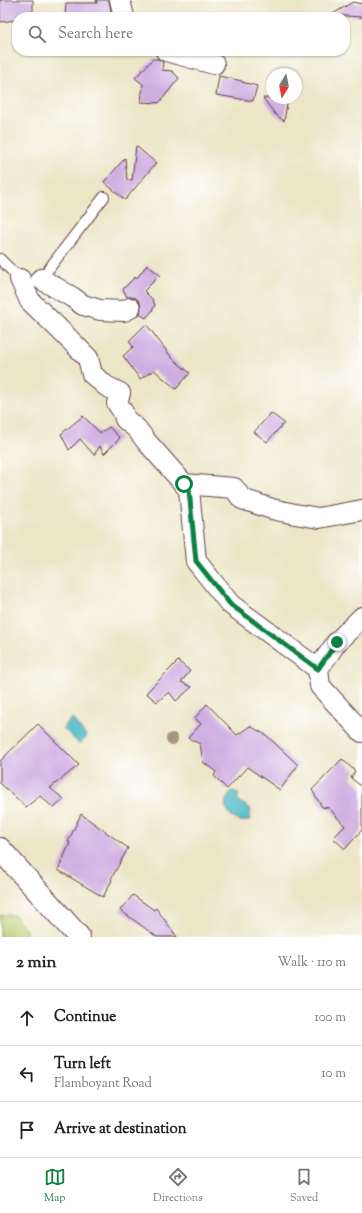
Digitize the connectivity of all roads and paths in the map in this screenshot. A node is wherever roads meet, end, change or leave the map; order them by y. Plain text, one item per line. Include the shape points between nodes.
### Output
1 (120, 0) edge
2 (123, 12) edge
3 (184, 56) edge
4 (214, 64) dead end
5 (104, 197) dead end
6 (0, 259) edge
7 (20, 279) junction
8 (41, 279) junction
9 (130, 308) dead end
10 (184, 484) junction
11 (362, 510) edge
12 (362, 617) edge
13 (318, 669) junction
14 (362, 732) edge
15 (0, 849) edge
16 (78, 937) edge

1 - 2 street
3 - 4 street
5 - 8 lane
6 - 7 lane
7 - 8 lane
7 - 10 street via 30,301 88,358 92,374 106,386 120,393 117,404 125,419 137,429
8 - 9 street via 83,305 106,310 124,311
10 - 11 street via 234,488 242,499 272,509 320,518
10 - 13 street via 189,490 196,561 230,604
12 - 13 street via 337,642
13 - 14 street via 320,686
15 - 16 street

